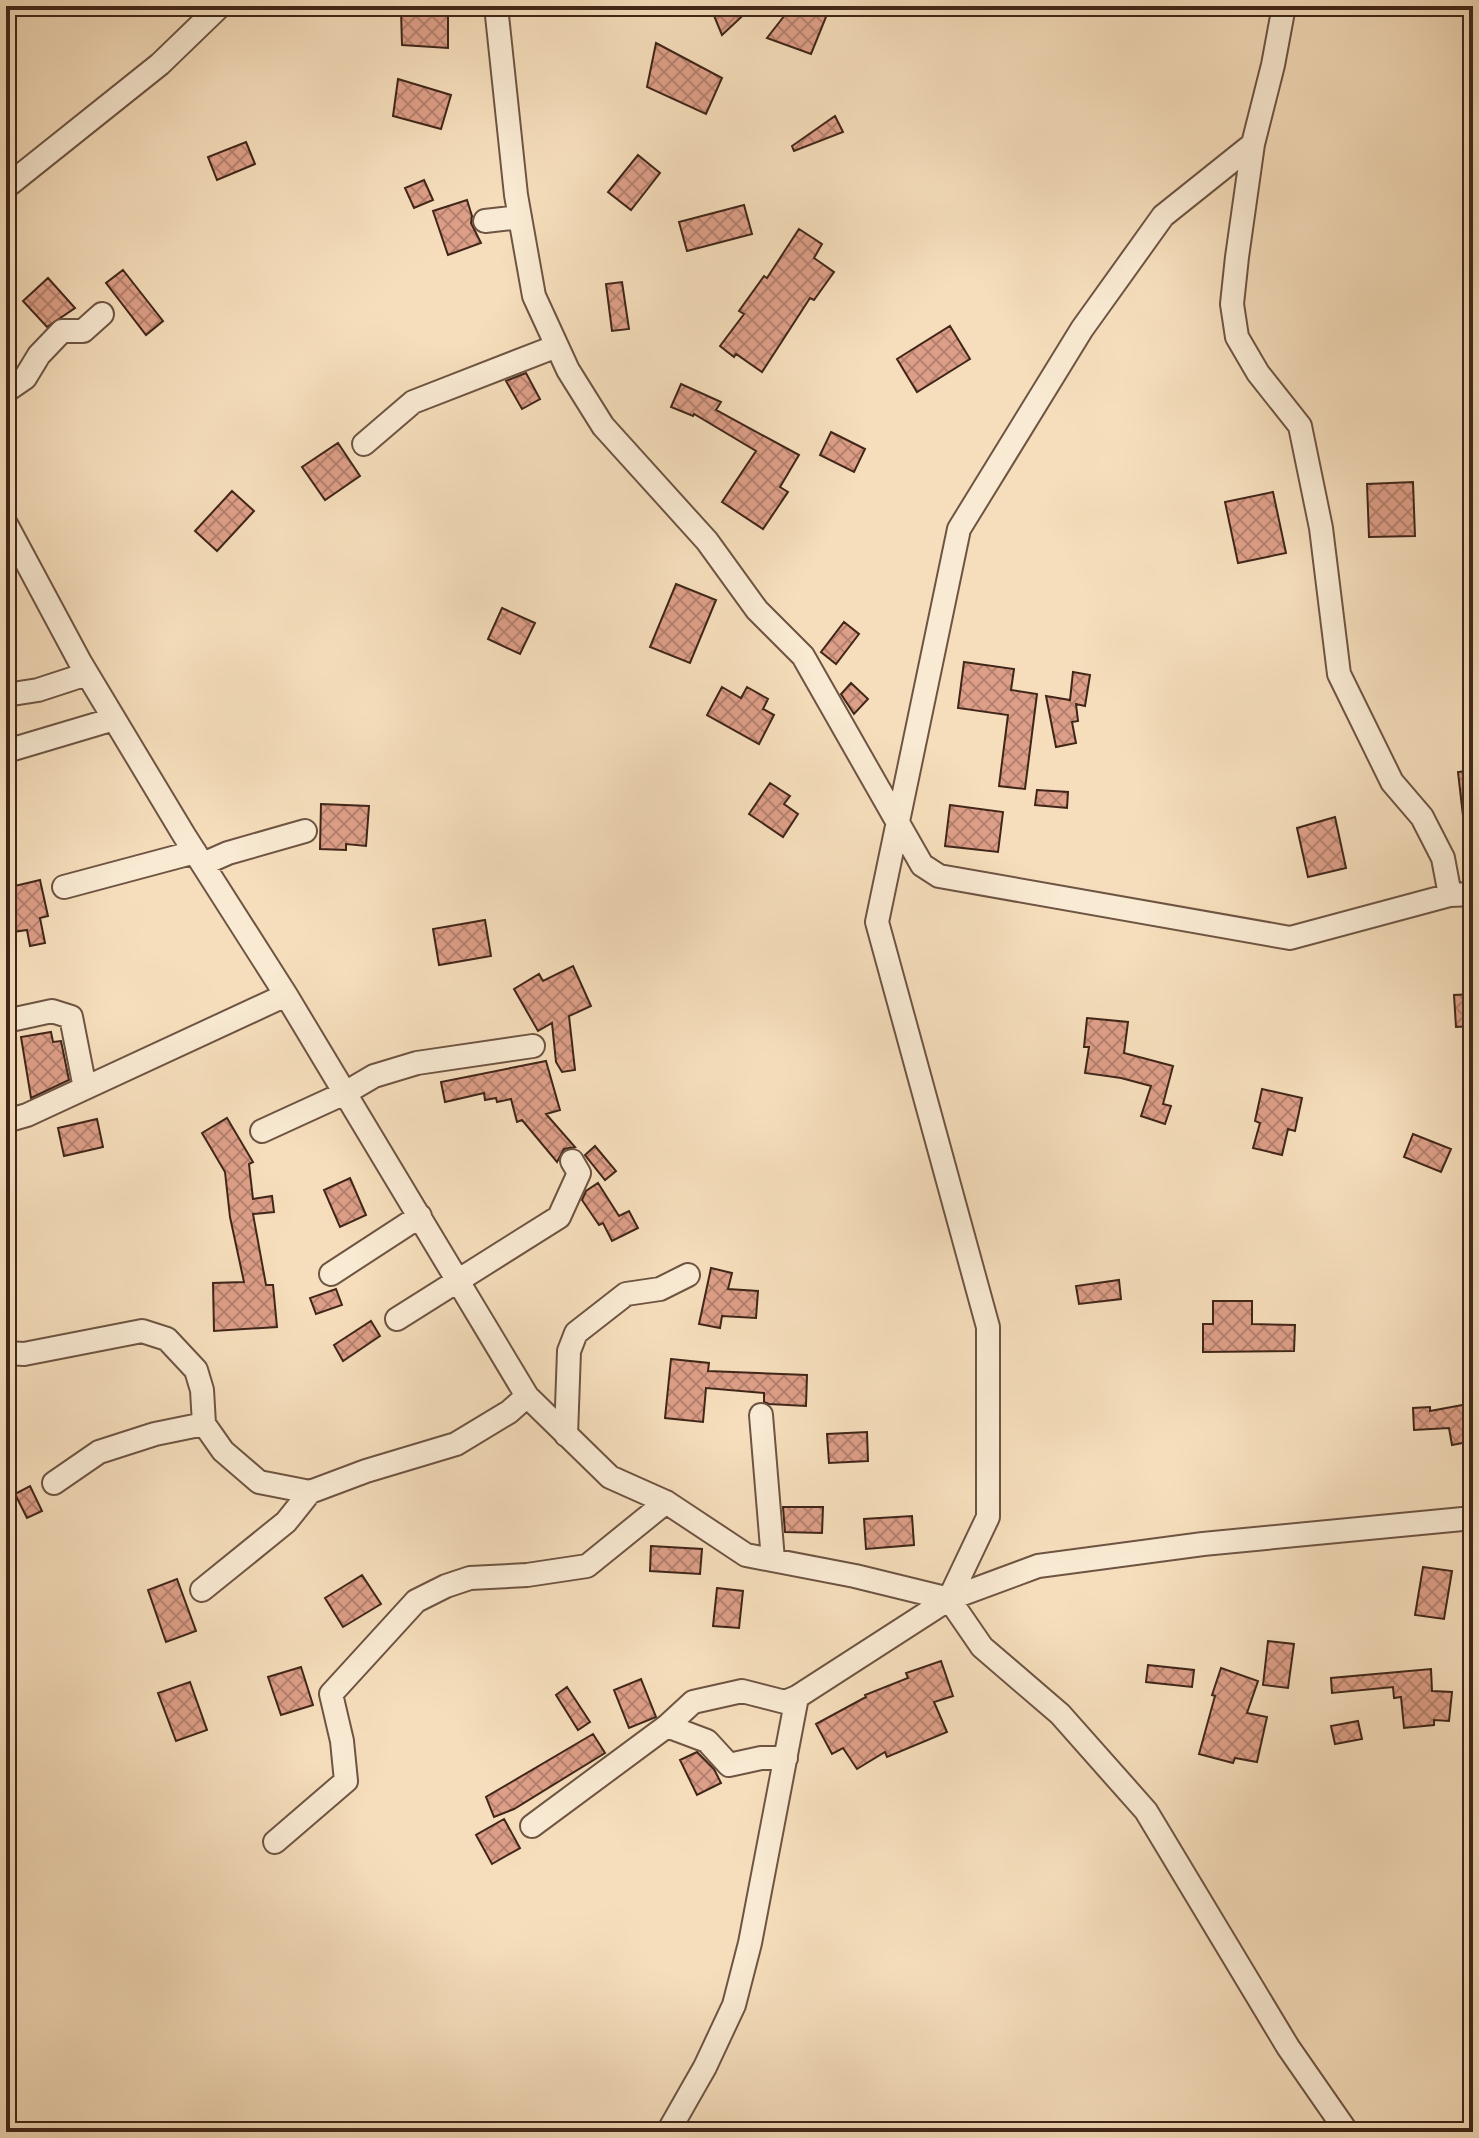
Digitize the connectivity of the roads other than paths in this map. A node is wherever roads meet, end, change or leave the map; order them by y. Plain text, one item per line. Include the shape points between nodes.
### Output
1 (220, 6) edge
2 (496, 6) edge
3 (1284, 6) edge
4 (1253, 144) junction
5 (6, 187) edge
6 (520, 217) junction
7 (485, 221) dead end
8 (102, 314) dead end
9 (557, 346) junction
10 (6, 391) edge
11 (364, 444) dead end
12 (6, 524) edge
13 (87, 674) junction
14 (6, 695) edge
15 (114, 719) junction
16 (6, 755) edge
17 (898, 822) junction
18 (305, 831) dead end
19 (199, 858) junction
20 (64, 887) dead end
21 (1473, 894) edge
22 (1450, 895) junction
23 (286, 995) junction
24 (6, 1021) edge
25 (533, 1046) dead end
26 (85, 1088) junction
27 (345, 1093) junction
28 (6, 1121) edge
29 (262, 1131) dead end
30 (572, 1161) dead end
31 (420, 1216) junction
32 (331, 1274) dead end
33 (688, 1275) dead end
34 (458, 1279) junction
35 (397, 1319) dead end
36 (6, 1353) edge
37 (527, 1396) junction
38 (761, 1415) dead end
39 (204, 1424) junction
40 (566, 1435) junction
41 (54, 1483) dead end
42 (310, 1492) junction
43 (666, 1502) junction
44 (1473, 1518) edge
45 (773, 1560) junction
46 (202, 1590) dead end
47 (949, 1599) junction
48 (797, 1697) junction
49 (667, 1726) junction
50 (786, 1758) junction
51 (532, 1826) dead end
52 (275, 1842) dead end
53 (668, 2132) edge
54 (1347, 2132) edge

1 - 5 street via 160,64
2 - 6 street
3 - 4 street
4 - 17 street via 1163,216 1082,329 959,529
4 - 22 street via 1232,304 1237,337 1300,426 1321,528 1339,674 1392,782 1422,817 1443,858
6 - 7 street
6 - 9 street via 534,296
8 - 10 street via 83,331 62,331 25,378
9 - 11 street via 413,402
9 - 17 street via 603,426 707,541 757,610 803,656
12 - 13 street
13 - 14 street
13 - 15 street
15 - 16 street
15 - 19 street
17 - 22 street via 922,865 939,876 1290,938
17 - 47 street via 877,922 988,1327 988,1517
18 - 19 street
19 - 20 street
19 - 23 street
21 - 22 street
23 - 26 street
23 - 27 street
24 - 26 street via 52,1011 71,1017
25 - 27 street via 417,1063 374,1076
26 - 28 street
27 - 29 street
27 - 31 street
30 - 34 street via 579,1173 559,1217
31 - 32 street
31 - 34 street
33 - 40 street via 660,1289 626,1294 576,1333 569,1351
34 - 35 street
34 - 37 street
36 - 39 street via 142,1331 167,1339 196,1370
37 - 40 street
37 - 42 street via 456,1444
38 - 45 street
39 - 41 street via 99,1452
39 - 42 street via 223,1451 259,1482
40 - 43 street via 610,1477
42 - 46 street via 286,1522
43 - 45 street via 746,1555
43 - 52 street via 587,1566 470,1578 416,1601 331,1694 346,1781
44 - 47 street via 1038,1566
45 - 47 street
47 - 48 street
47 - 54 street via 982,1647 1060,1714 1146,1811 1288,2047
48 - 49 street via 785,1702 742,1691 693,1702
48 - 50 street
49 - 50 street via 707,1741 729,1765
49 - 51 street
50 - 53 street via 734,2005

